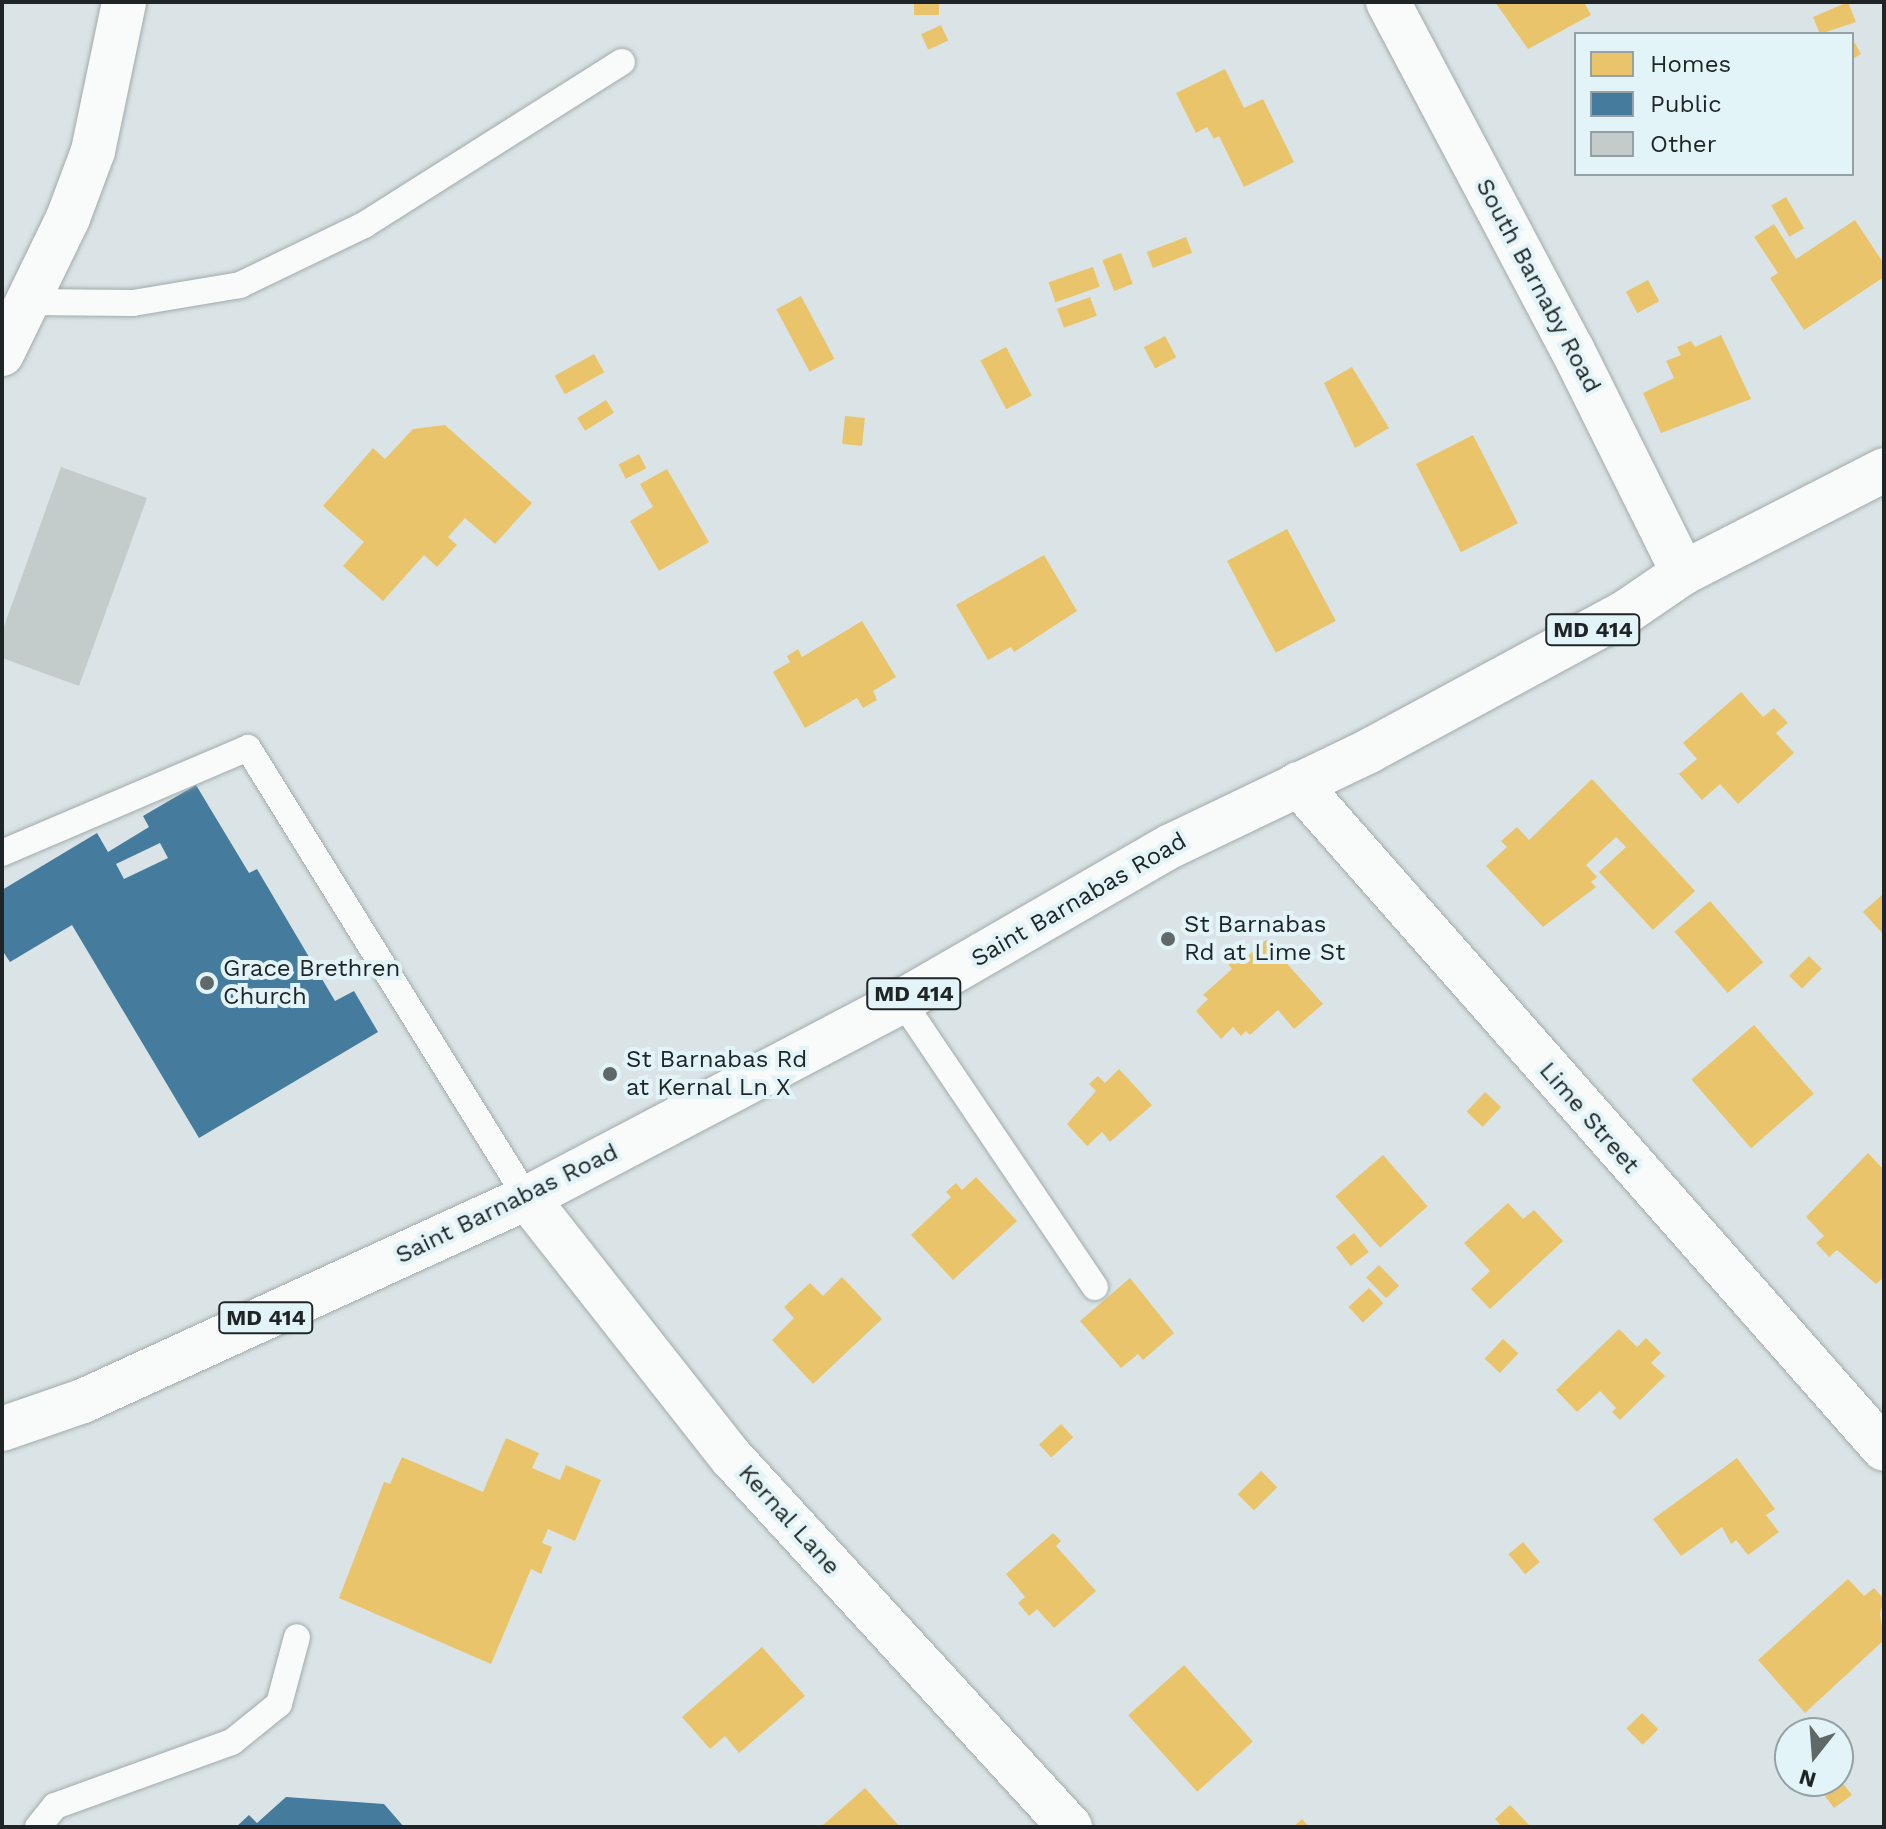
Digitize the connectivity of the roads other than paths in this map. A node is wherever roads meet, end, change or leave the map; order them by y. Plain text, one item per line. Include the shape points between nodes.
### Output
1 (124, 2) edge
2 (1388, 2) edge
3 (622, 62) dead end
4 (27, 302) junction
5 (2, 354) edge
6 (1884, 470) edge
7 (1683, 573) junction
8 (1298, 784) junction
9 (2, 853) edge
10 (902, 1001) junction
11 (527, 1198) junction
12 (1095, 1287) dead end
13 (2, 1429) edge
14 (1884, 1449) edge
15 (297, 1637) dead end
16 (38, 1827) edge
17 (1070, 1827) edge

1 - 4 street via 93,151
2 - 7 street, South Barnaby Road via 1572,349
3 - 4 lane via 364,225 240,285 133,303
4 - 5 street
6 - 7 street, Saint Barnabas Road / MD 414
7 - 8 street, Saint Barnabas Road / MD 414 via 1626,612
8 - 10 street, Saint Barnabas Road / MD 414 via 1171,846
8 - 14 street, Lime Street
9 - 11 lane via 248,748
10 - 11 street, Saint Barnabas Road / MD 414
10 - 12 lane
11 - 13 street, Saint Barnabas Road / MD 414 via 83,1401
11 - 17 street, Kernal Lane via 731,1457
15 - 16 lane via 279,1704 232,1742 55,1806

